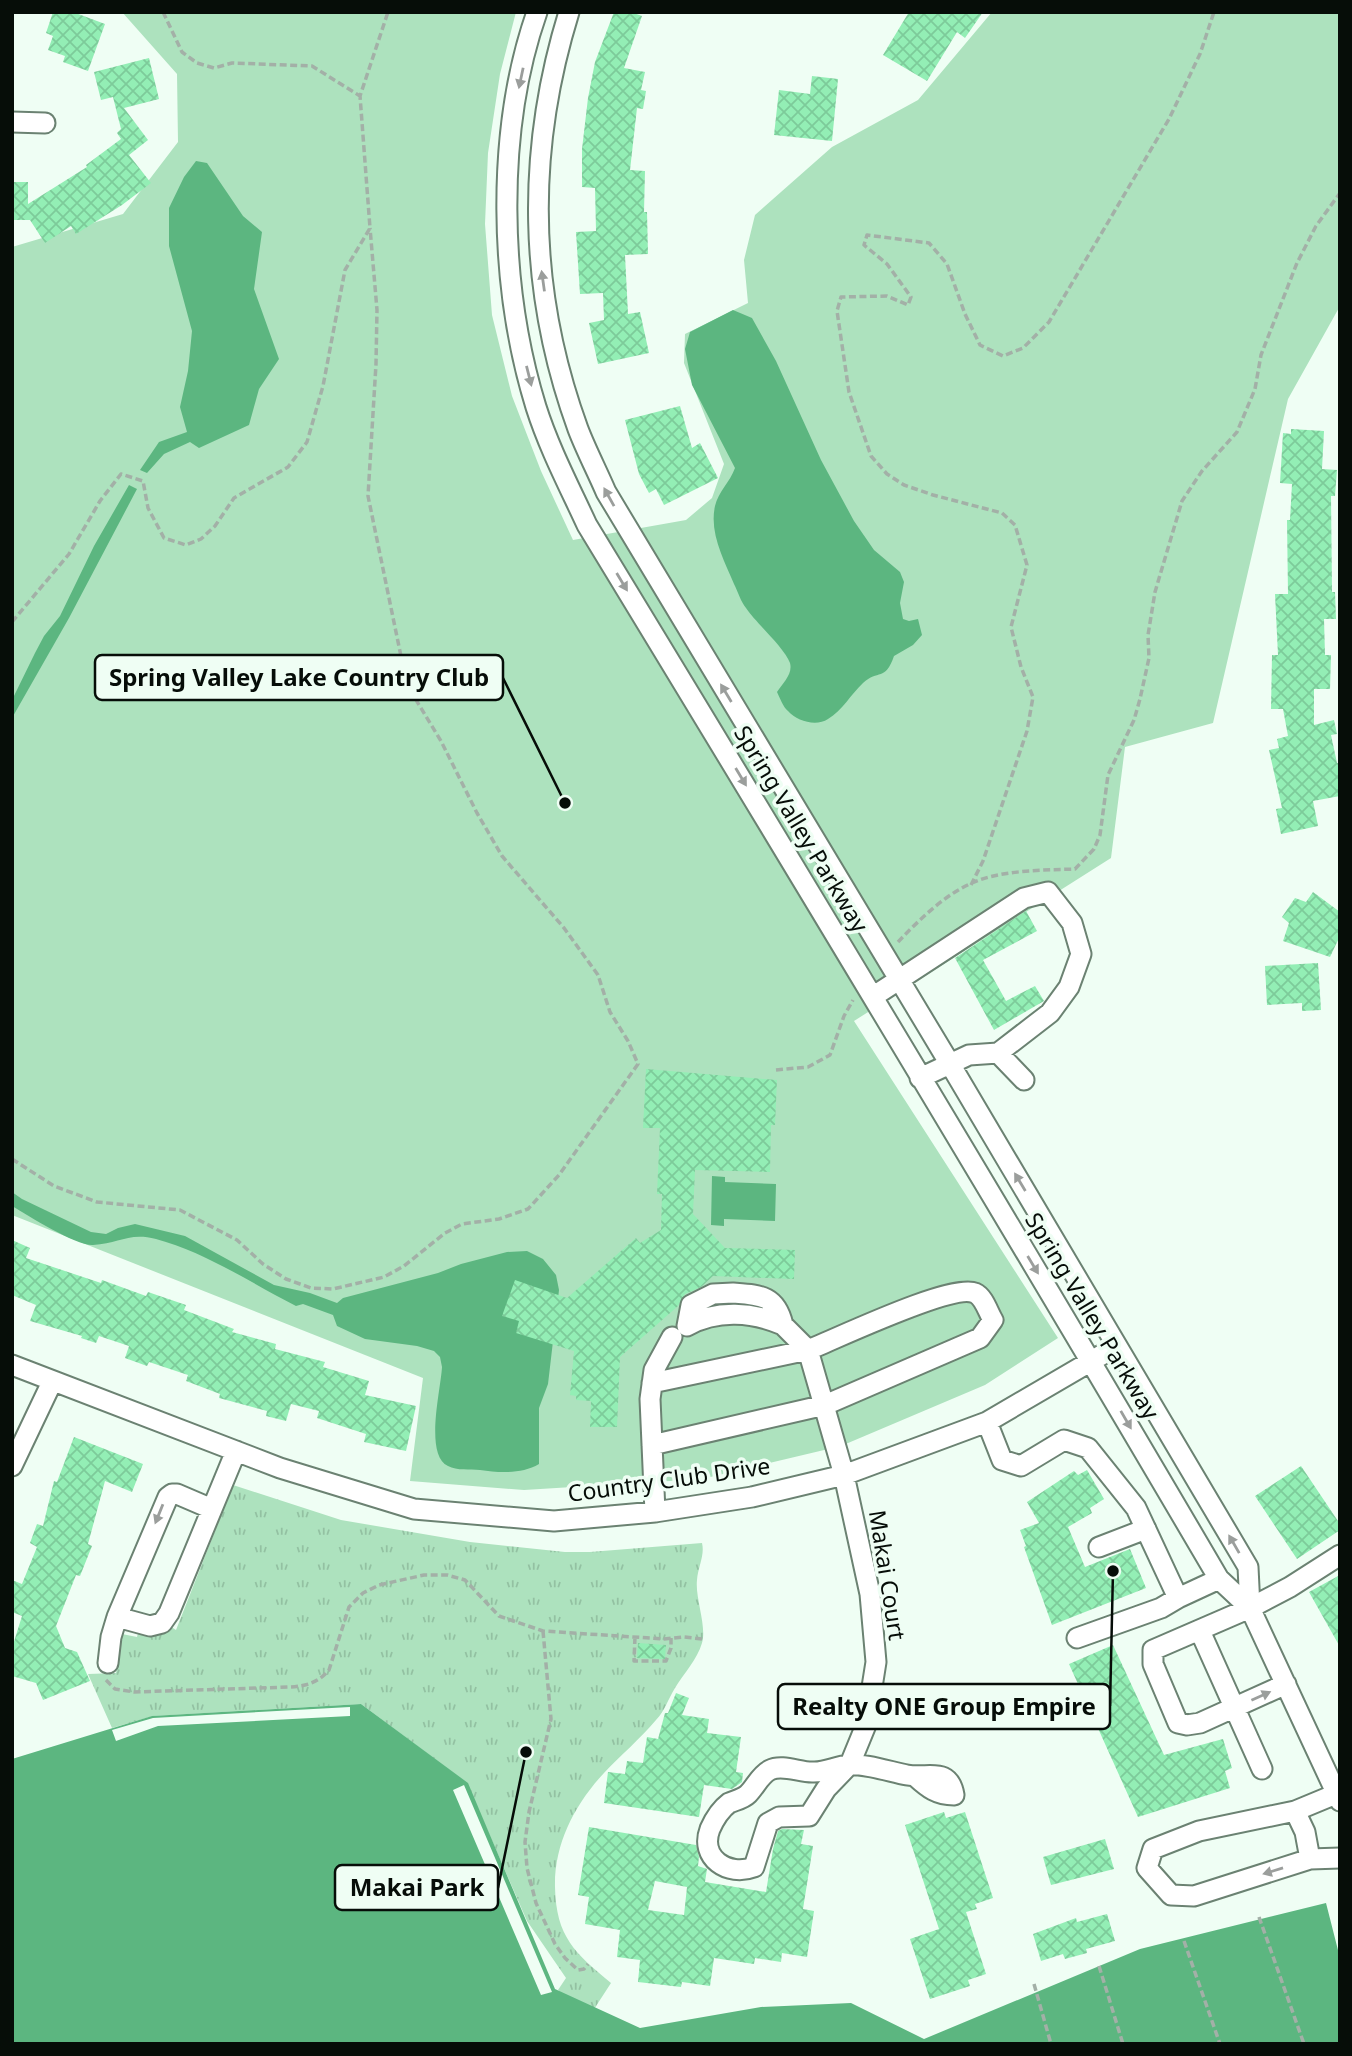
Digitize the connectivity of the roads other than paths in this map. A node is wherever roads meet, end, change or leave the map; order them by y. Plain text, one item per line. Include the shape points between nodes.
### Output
1 (537, 12) edge
2 (569, 12) edge
3 (12, 122) edge
4 (45, 123) dead end
5 (898, 980) junction
6 (870, 989) junction
7 (998, 1054) junction
8 (950, 1064) junction
9 (920, 1078) junction
10 (1024, 1080) dead end
11 (783, 1325) dead end
12 (672, 1337) dead end
13 (1117, 1346) junction
14 (808, 1350) junction
15 (1091, 1361) junction
16 (12, 1365) edge
17 (52, 1382) junction
18 (652, 1383) junction
19 (825, 1405) junction
20 (987, 1422) junction
21 (652, 1445) junction
22 (236, 1451) junction
23 (12, 1466) edge
24 (844, 1475) junction
25 (212, 1509) junction
26 (654, 1512) junction
27 (1146, 1529) junction
28 (1099, 1547) dead end
29 (1340, 1555) edge
30 (1219, 1579) junction
31 (1178, 1598) junction
32 (1250, 1608) junction
33 (117, 1617) junction
34 (1200, 1631) junction
35 (1077, 1637) dead end
36 (106, 1668) road end
37 (1286, 1685) junction
38 (1235, 1707) junction
39 (850, 1764) junction
40 (1262, 1769) dead end
41 (916, 1777) dead end
42 (1338, 1797) edge
43 (1296, 1811) junction
44 (1340, 1858) edge
45 (1310, 1859) junction

1 -> 6 street, Spring Valley Parkway via 509,132 508,212 516,316 537,408 587,525
5 -> 2 street, Spring Valley Parkway via 606,492 579,430 548,322 539,257 540,149 557,51
3 - 4 street
5 - 6 street
5 - 7 street via 1024,898 1048,892 1072,923 1081,954 1069,987 1050,1013
5 - 8 street, Spring Valley Parkway
6 - 9 street, Spring Valley Parkway
7 - 8 street via 969,1055
7 - 10 street
8 - 9 street
13 -> 8 street, Spring Valley Parkway
9 -> 15 street, Spring Valley Parkway
11 - 14 street
12 - 18 street
13 - 15 street, Country Club Drive
32 -> 13 street, Spring Valley Parkway via 1248,1567
14 - 18 street
14 - 19 street, Makai Court
14 - 19 street via 924,1302 963,1291 980,1297 993,1320 980,1338
15 - 20 street, Country Club Drive
15 -> 30 street, Spring Valley Parkway
16 - 17 street, Country Club Drive
17 - 22 street, Country Club Drive
17 - 23 street
18 - 21 street
19 - 21 street
19 - 24 street, Makai Court
20 - 24 street, Country Club Drive
20 - 27 street via 1002,1460 1021,1466 1064,1440 1088,1448 1136,1508
21 - 26 street
22 - 25 street
22 - 26 street, Country Club Drive via 414,1509 554,1521
24 - 26 street, Country Club Drive via 752,1497
24 - 39 street, Makai Court via 870,1594 876,1662 866,1725
25 - 33 street via 162,1623 150,1626
25 -> 33 street via 177,1494 168,1497
27 - 28 street
27 - 31 street
29 - 32 street
30 - 31 street
30 - 32 street, Spring Valley Parkway
31 - 35 street
32 - 34 street
32 - 37 street, Spring Valley Parkway
33 - 36 street
34 - 38 street
34 - 38 street via 1153,1650 1153,1664 1178,1723 1200,1723
38 -> 37 street
37 - 42 street, Spring Valley Parkway
38 - 40 street
39 - 39 street via 809,1816 768,1822 754,1867 730,1870 715,1861 708,1836 721,1811 750,1792 770,1770 820,1772
39 - 41 street
42 - 43 street
43 - 45 street
45 -> 43 street via 1194,1896 1171,1895 1147,1868 1153,1849 1199,1831
44 - 45 street

